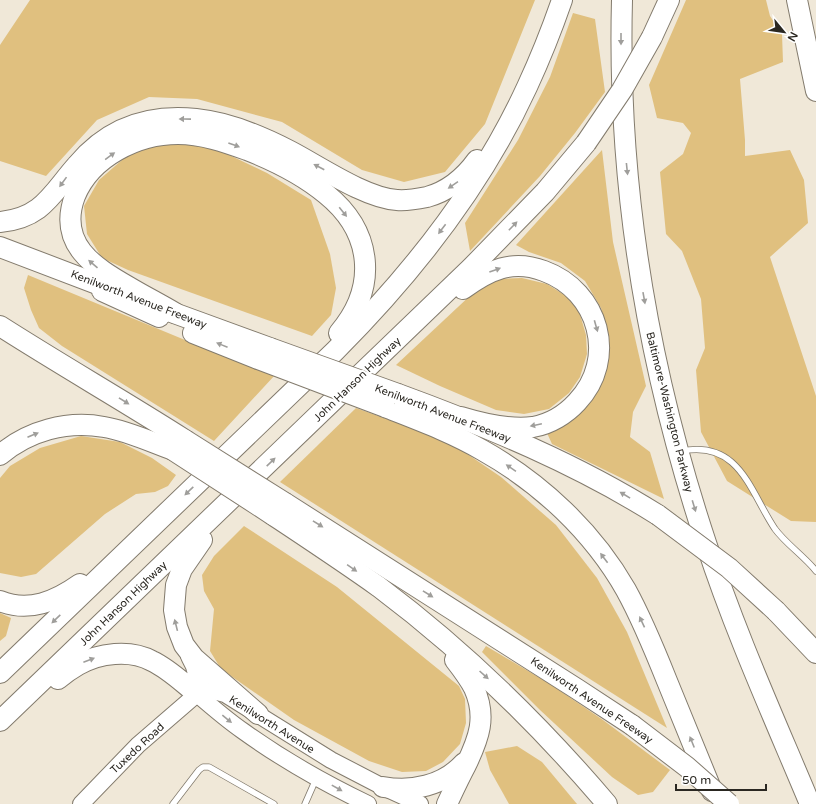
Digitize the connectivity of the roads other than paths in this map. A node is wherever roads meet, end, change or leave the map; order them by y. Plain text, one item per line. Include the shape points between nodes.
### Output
1 (562, 0) edge
2 (622, 0) edge
3 (669, 0) edge
4 (797, 0) edge
5 (527, 88) junction
6 (816, 91) edge
7 (0, 222) edge
8 (0, 247) edge
9 (30, 258) junction
10 (175, 313) junction
11 (0, 326) edge
12 (395, 342) junction
13 (264, 354) junction
14 (392, 401) junction
15 (268, 416) junction
16 (461, 417) junction
17 (179, 445) junction
18 (678, 452) junction
19 (0, 455) edge
20 (243, 489) junction
21 (279, 509) junction
22 (134, 544) junction
23 (816, 571) edge
24 (0, 601) edge
25 (434, 631) junction
26 (188, 652) junction
27 (816, 653) edge
28 (0, 673) edge
29 (197, 694) junction
30 (258, 714) junction
31 (0, 721) edge
32 (474, 748) junction
33 (317, 777) junction
34 (382, 787) junction
35 (80, 804) edge
36 (173, 804) edge
37 (274, 804) edge
38 (305, 804) edge
39 (368, 804) edge
40 (420, 804) edge
41 (447, 804) edge
42 (608, 804) edge
43 (717, 804) edge
44 (730, 804) edge
45 (810, 804) edge

1 - 5 highway
2 -> 18 highway, Baltimore-Washington Parkway via 623,114 636,245 650,332
12 -> 3 highway, John Hanson Highway, bridge via 526,213 586,143 622,90 652,38
4 - 6 highway
5 -> 7 highway via 465,175 448,188 431,196 409,200 384,198 251,134 196,119 160,119 135,124 100,142 79,161 44,204 27,216
5 -> 15 highway via 476,180 422,256 374,312
8 - 9 highway, Kenilworth Avenue Freeway
9 - 10 highway, Kenilworth Avenue Freeway
13 -> 9 highway via 206,339
10 - 13 highway, Kenilworth Avenue Freeway
10 -> 15 highway via 100,270 84,255 74,237 70,212 77,192 89,174 115,152 156,136 185,134 215,139 273,161 313,184 339,207 358,235 364,254 365,282 360,301 344,328
11 -> 17 highway, Kenilworth Avenue Freeway via 114,395
12 -> 16 highway via 480,277 500,268 521,266 540,269 560,278 585,301 595,322 599,355 588,388 572,408 551,421 533,427 498,426
20 -> 12 highway, John Hanson Highway
13 - 14 highway, Kenilworth Avenue Freeway, bridge
14 - 16 highway, Kenilworth Avenue Freeway
43 -> 14 highway via 643,625 626,590 595,545 557,504 512,468
15 -> 22 highway
27 -> 16 highway, Kenilworth Avenue Freeway, bridge via 776,611 724,564 658,515 564,462
19 -> 17 highway via 24,439 60,426 103,427
17 - 21 highway, Kenilworth Avenue Freeway, bridge
18 - 23 lane via 708,450 735,465 750,484 776,530
18 -> 45 highway, Baltimore-Washington Parkway via 720,584
26 -> 20 highway via 175,618 174,593 178,577 192,553
20 - 31 highway, John Hanson Highway
21 -> 25 highway
21 -> 44 highway, Kenilworth Avenue Freeway, bridge via 564,681 632,725
22 - 24 highway via 70,591 52,601 23,606
22 -> 28 highway
25 - 32 highway via 471,683 476,695 481,722
25 -> 42 highway via 518,707
26 - 29 highway via 198,672
26 - 30 highway
29 - 30 main road, Kenilworth Avenue via 212,691 225,694
31 -> 29 highway via 77,665 107,655 127,654 151,660
29 -> 33 main road, Kenilworth Avenue via 242,731
29 - 35 main road, Tuxedo Road via 138,745
30 - 34 main road, Kenilworth Avenue via 312,749
32 - 34 highway via 455,772 435,783 412,788
32 - 41 highway
33 - 38 lane
33 -> 39 main road, Kenilworth Avenue
34 - 40 main road, Kenilworth Avenue
36 - 37 lane via 199,770 206,766

